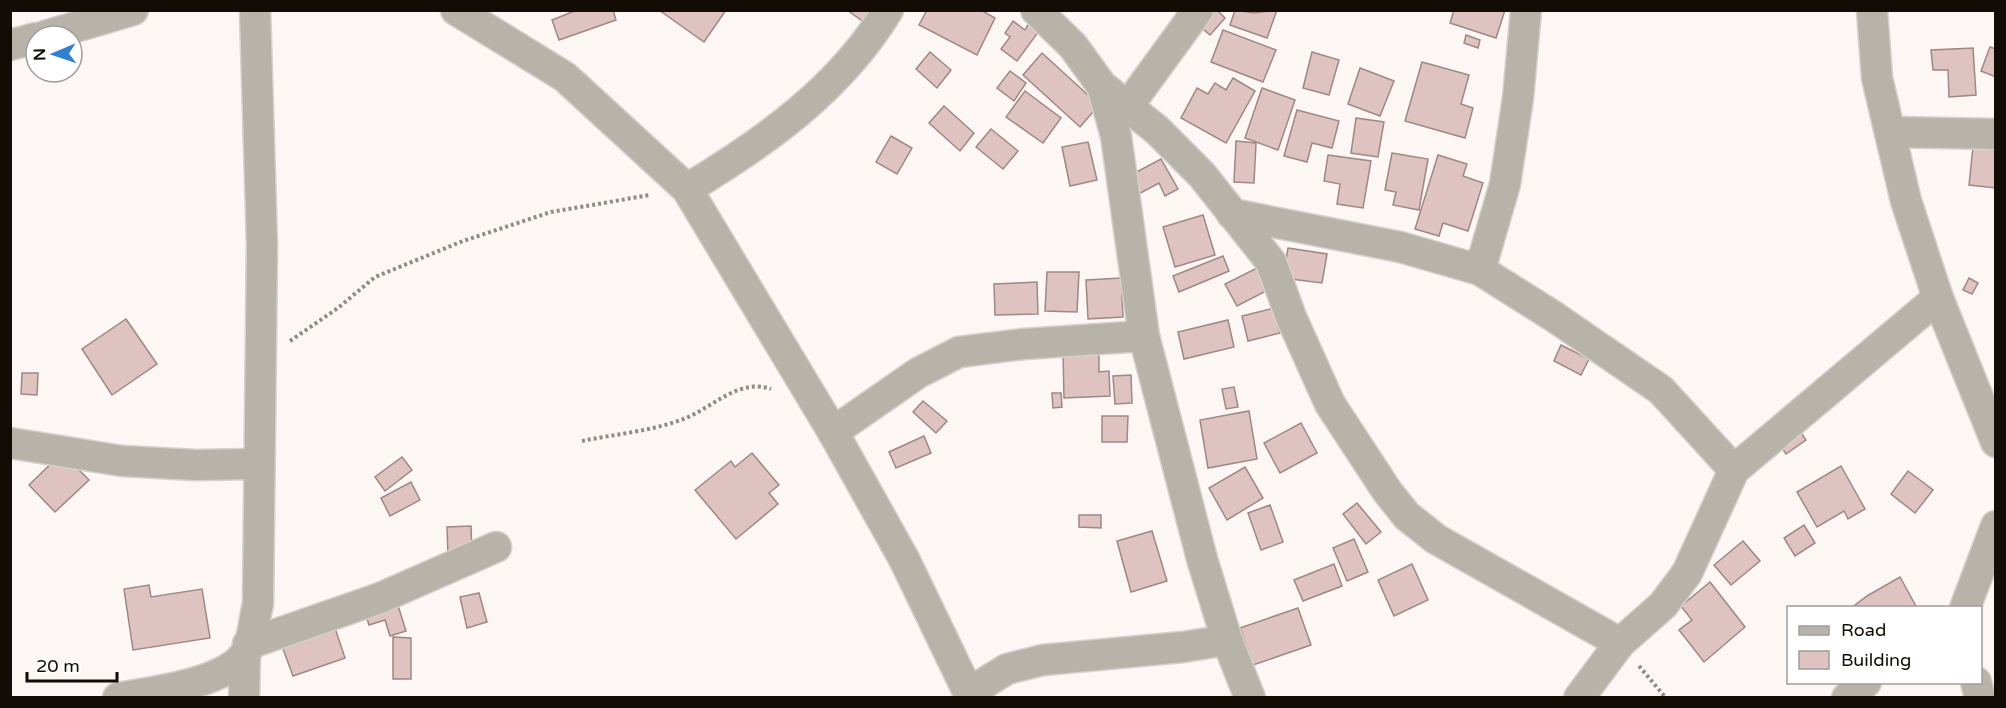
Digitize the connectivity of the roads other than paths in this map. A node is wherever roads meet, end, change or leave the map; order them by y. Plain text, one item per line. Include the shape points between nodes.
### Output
1 (133, 10) edge
2 (255, 10) edge
3 (456, 10) edge
4 (888, 10) edge
5 (1036, 10) edge
6 (1198, 10) edge
7 (1526, 10) edge
8 (1872, 10) edge
9 (84, 24) edge
10 (1102, 86) junction
11 (1128, 106) junction
12 (1890, 132) junction
13 (1995, 134) edge
14 (687, 189) junction
15 (1232, 214) junction
16 (1480, 270) junction
17 (1938, 298) junction
18 (1144, 336) junction
19 (833, 432) junction
20 (1995, 442) edge
21 (10, 443) edge
22 (259, 464) junction
23 (1734, 470) junction
24 (1995, 526) edge
25 (496, 547) dead end
26 (1965, 606) edge
27 (1227, 640) junction
28 (1620, 643) junction
29 (246, 649) junction
30 (1864, 684) edge
31 (971, 695) edge
32 (118, 698) edge
33 (244, 698) edge
34 (1250, 698) edge
35 (1579, 698) edge
36 (1847, 698) edge

1 - 9 street
2 - 22 street via 262,245
3 - 14 street via 566,77
4 - 14 street via 874,34 826,89 750,151
5 - 10 street via 1073,46
6 - 11 street
7 - 16 street via 1505,184
8 - 12 street via 1877,78
10 - 11 street
10 - 18 street via 1116,136
11 - 15 street via 1202,175
12 - 13 street
12 - 17 street via 1906,201
14 - 19 street
15 - 16 street via 1400,247
15 - 28 street via 1271,262 1330,404 1407,516 1436,539
16 - 23 street via 1661,390
17 - 20 street
17 - 23 street
18 - 19 street via 959,352 918,373
18 - 27 street via 1202,560
19 - 31 street via 904,559
21 - 22 street via 122,461
22 - 29 street via 258,604
23 - 28 street via 1687,573 1663,605
24 - 26 street
25 - 29 street via 380,598
27 - 31 street via 1043,660 1007,669
27 - 34 street
28 - 35 street
29 - 32 street via 222,673 183,686
29 - 33 street
30 - 36 street

